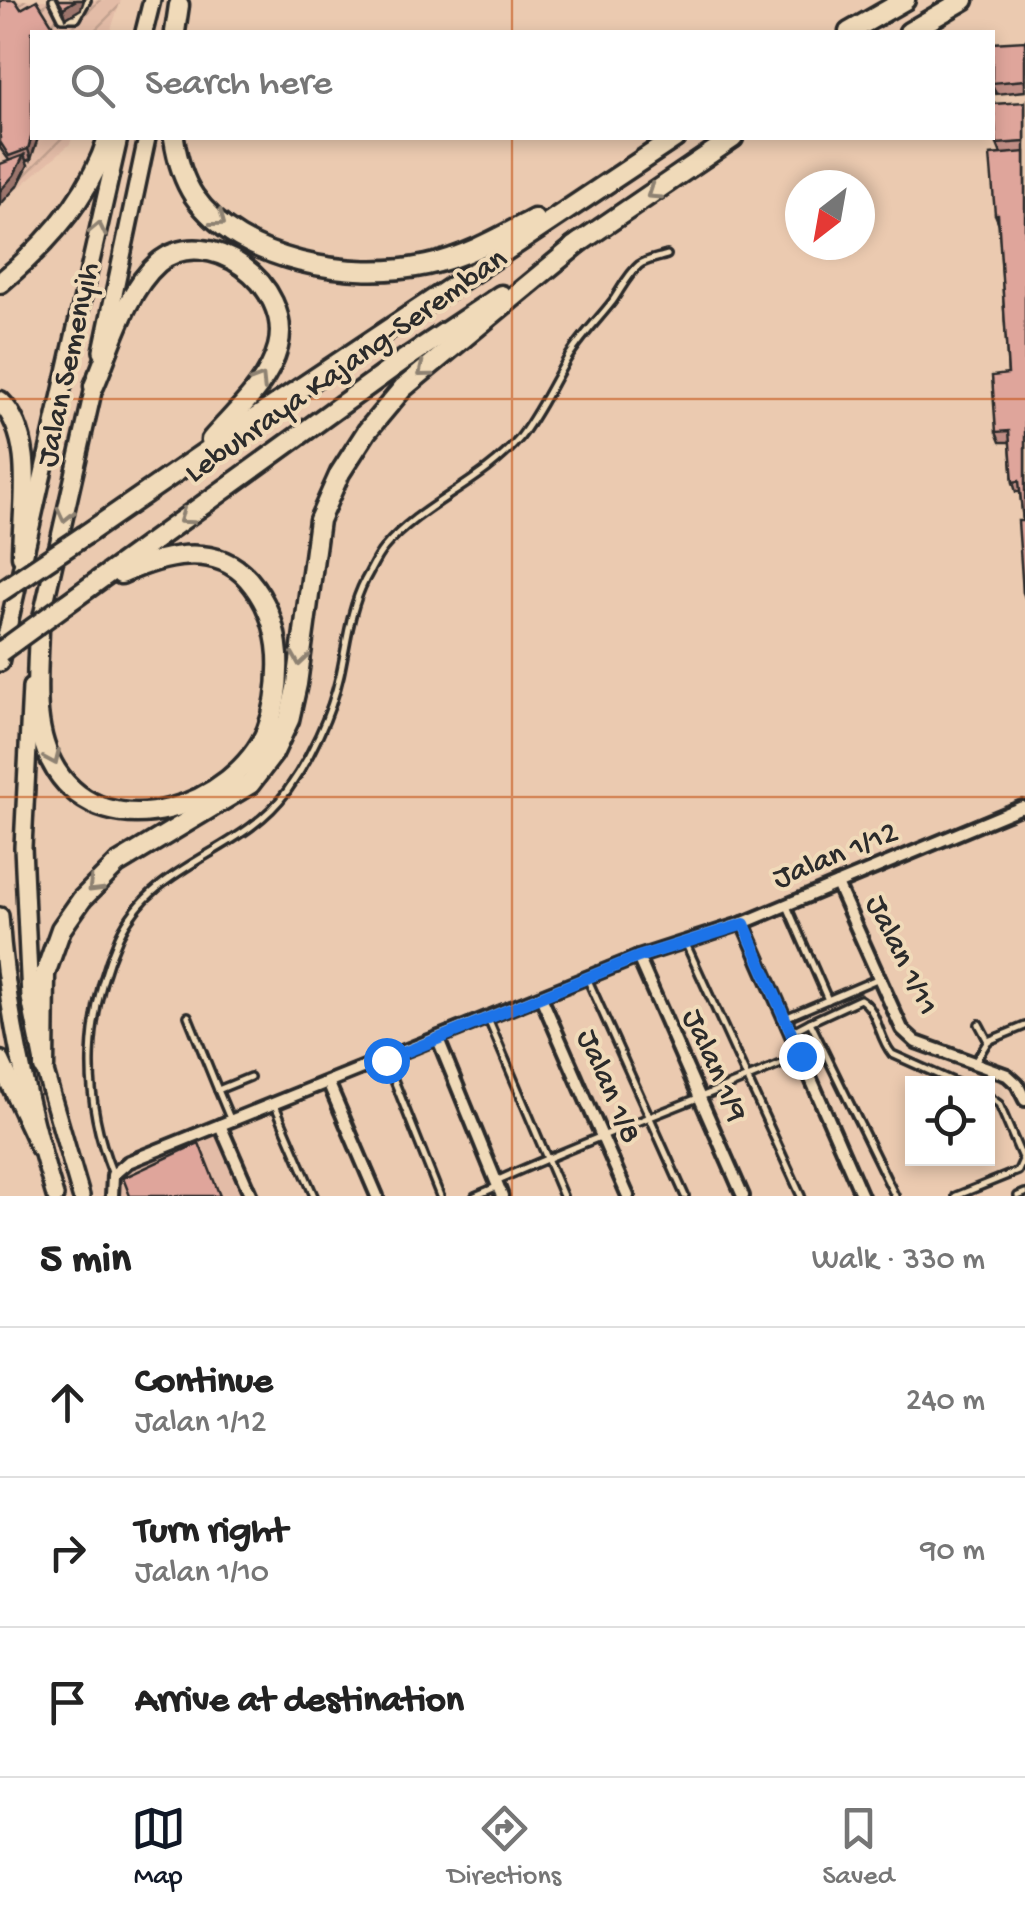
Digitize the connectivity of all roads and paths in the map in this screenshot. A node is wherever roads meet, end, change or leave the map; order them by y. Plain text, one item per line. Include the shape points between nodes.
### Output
1 (52, 0) edge
2 (86, 0) edge
3 (152, 0) edge
4 (905, 0) edge
5 (964, 0) edge
6 (179, 2) edge
7 (144, 30) edge
8 (173, 30) edge
9 (852, 30) edge
10 (912, 30) edge
11 (107, 140) edge
12 (119, 140) edge
13 (147, 140) edge
14 (174, 140) edge
15 (672, 140) edge
16 (730, 140) edge
17 (603, 185) junction
18 (580, 242) junction
19 (667, 255) dead end
20 (0, 283) edge
21 (94, 386) junction
22 (0, 401) edge
23 (198, 456) junction
24 (22, 556) junction
25 (86, 590) junction
26 (0, 592) edge
27 (39, 629) junction
28 (0, 652) edge
29 (0, 662) edge
30 (1023, 808) edge
31 (838, 884) junction
32 (786, 904) junction
33 (0, 916) edge
34 (744, 924) junction
35 (685, 942) junction
36 (638, 957) junction
37 (587, 978) junction
38 (878, 978) junction
39 (541, 996) junction
40 (828, 1000) junction
41 (188, 1016) dead end
42 (785, 1018) junction
43 (487, 1019) junction
44 (810, 1022) junction
45 (978, 1024) dead end
46 (1025, 1026) edge
47 (790, 1032) junction
48 (438, 1039) junction
49 (988, 1040) junction
50 (801, 1056) junction
51 (386, 1060) junction
52 (0, 1061) edge
53 (975, 1062) junction
54 (44, 1068) junction
55 (940, 1076) edge
56 (250, 1077) dead end
57 (748, 1079) junction
58 (329, 1084) junction
59 (218, 1090) junction
60 (700, 1099) junction
61 (1025, 1100) edge
62 (995, 1101) edge
63 (274, 1104) junction
64 (650, 1118) junction
65 (225, 1123) junction
66 (600, 1135) junction
67 (40, 1147) junction
68 (547, 1158) junction
69 (113, 1174) junction
70 (499, 1188) edge
71 (1025, 1193) edge
72 (55, 1196) edge
73 (81, 1196) edge
74 (112, 1196) edge
75 (251, 1196) edge
76 (314, 1196) edge
77 (377, 1196) edge
78 (440, 1196) edge
79 (474, 1196) edge
80 (563, 1196) edge
81 (628, 1196) edge
82 (685, 1196) edge
83 (743, 1196) edge
84 (801, 1196) edge
85 (862, 1196) edge
86 (895, 1196) edge
87 (956, 1196) edge
88 (1018, 1196) edge

1 - 2 lane via 62,18 77,18
3 - 7 main road
4 - 9 highway
5 - 10 highway
6 - 8 highway
11 - 20 highway via 65,218
24 -> 12 main road, Jalan Semenyih
13 - 21 main road, Jalan Semenyih
14 -> 17 highway via 191,192 205,210 265,249 342,271 443,260
15 - 17 highway, Lebuhraya Kajang-Seremban
16 -> 18 highway, Lebuhraya Kajang-Seremban
17 - 23 highway, Lebuhraya Kajang-Seremban
18 -> 25 highway, Lebuhraya Kajang-Seremban via 402,361
18 -> 54 highway via 402,388 367,431 319,520 297,684 273,754 250,784 117,864 82,898 45,974
19 - 69 lane via 639,264 516,442 383,549 362,586 328,716 286,792 248,830 183,868 136,908 105,978 91,1059 93,1114
23 -> 21 highway via 252,394 278,347 276,303 240,264 195,251 159,262 128,307
21 -> 27 main road, Jalan Semenyih
22 - 24 highway via 24,456
23 - 26 highway, Lebuhraya Kajang-Seremban, bridge
24 - 29 main road, Jalan Semenyih
27 -> 25 highway via 37,710 55,769 74,790 106,808 146,813 214,791 244,766 267,730 279,679 277,638 265,602 246,576 205,556 170,556
25 - 28 highway, Lebuhraya Kajang-Seremban, bridge
27 - 54 main road, Jalan Semenyih via 23,847 30,998
30 - 31 street, Jalan 1/12
31 - 32 street, Jalan 1/12
31 - 38 street, Jalan 1/11
32 - 34 street, Jalan 1/12
32 - 40 lane
33 - 67 main road
34 - 35 street, Jalan 1/12
34 - 42 street
35 - 36 street, Jalan 1/12
35 - 57 lane
36 - 37 street, Jalan 1/12
36 - 60 street, Jalan 1/9
37 - 39 street, Jalan 1/12
37 - 64 lane
38 - 40 lane
38 - 53 street, Jalan 1/11 via 902,1029 916,1042
39 - 43 street, Jalan 1/12
39 - 66 street, Jalan 1/8
40 - 42 lane
41 - 59 lane
42 - 47 street
43 - 48 street, Jalan 1/12
43 - 68 lane
44 - 47 lane
44 - 55 lane via 860,999 892,1054
44 - 86 lane
45 - 49 lane
46 - 49 lane
47 - 50 street
48 - 51 street, Jalan 1/12
48 - 70 street
49 - 53 lane
50 - 57 lane
50 - 85 street
51 - 58 street, Jalan 1/12
51 - 78 lane
52 - 67 highway
53 - 61 street, Jalan 1/11 via 1007,1075
54 - 73 main road, Jalan Semenyih
56 - 59 lane
57 - 60 lane
57 - 84 lane
58 - 63 street, Jalan 1/12
58 - 77 street
59 - 65 lane
60 - 64 lane
60 - 83 street, Jalan 1/9
62 - 87 lane via 1023,1160 1018,1170
63 - 65 street, Jalan 1/12
63 - 76 lane
64 - 66 lane
64 - 82 lane
65 - 69 street, Jalan 1/12
65 - 75 street
66 - 68 lane
66 - 81 street, Jalan 1/8
67 - 72 main road
68 - 70 lane
68 - 80 lane
69 - 74 street
70 - 79 lane
71 - 88 lane

